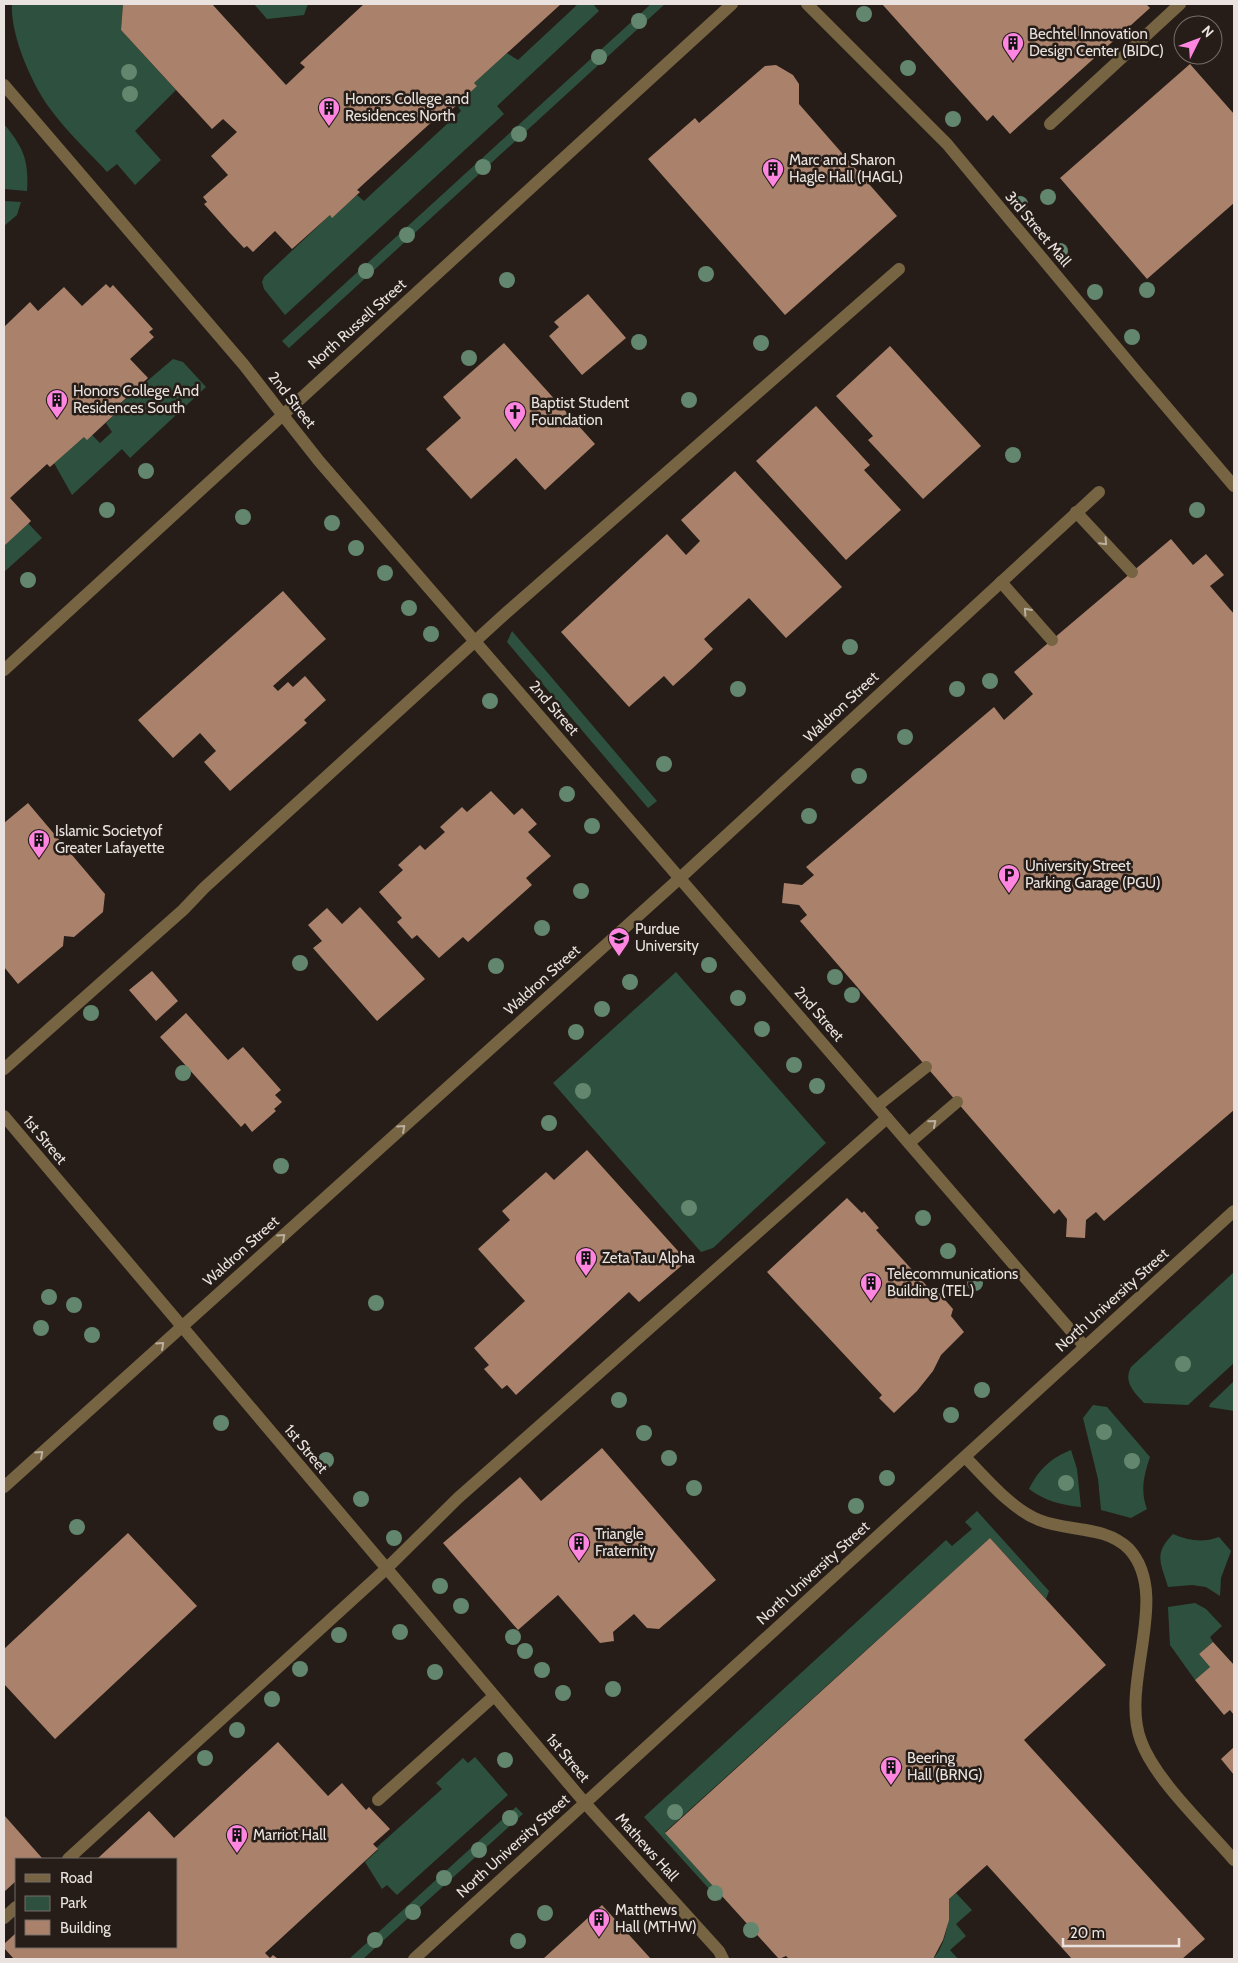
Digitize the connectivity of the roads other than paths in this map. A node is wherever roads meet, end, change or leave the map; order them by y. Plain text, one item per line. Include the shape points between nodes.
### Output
1 (732, 4) edge
2 (807, 4) edge
3 (1180, 4) edge
4 (4, 85) edge
5 (1050, 124) dead end
6 (899, 269) dead end
7 (282, 414) junction
8 (1234, 486) edge
9 (1099, 492) dead end
10 (1076, 512) junction
11 (1132, 572) dead end
12 (1001, 582) junction
13 (1052, 640) dead end
14 (475, 641) junction
15 (4, 670) edge
16 (680, 878) junction
17 (926, 1066) dead end
18 (4, 1068) edge
19 (957, 1102) dead end
20 (877, 1106) junction
21 (4, 1116) edge
22 (887, 1118) junction
23 (909, 1144) junction
24 (1234, 1211) edge
25 (182, 1327) junction
26 (1085, 1347) junction
27 (965, 1457) junction
28 (4, 1487) edge
29 (386, 1569) junction
30 (494, 1696) junction
31 (378, 1800) dead end
32 (585, 1803) junction
33 (69, 1858) edge
34 (1234, 1860) edge
35 (15, 1908) edge
36 (4, 1918) edge
37 (414, 1959) edge
38 (723, 1959) edge

1 - 7 street, North Russell Street
2 - 8 street, 3rd Street Mall via 947,144
3 - 5 street
4 - 7 street, 2nd Street via 244,365
6 - 14 street
7 - 14 street, 2nd Street
7 - 15 street, North Russell Street
9 - 10 street, Waldron Street
10 -> 11 street
10 - 12 street, Waldron Street
13 -> 12 street
12 - 16 street, Waldron Street
14 - 16 street, 2nd Street
14 - 18 street via 183,910
16 - 20 street, 2nd Street
25 -> 16 street, Waldron Street
17 - 20 street
23 -> 19 street
20 - 22 street, 2nd Street
21 - 25 street, 1st Street
22 - 23 street, 2nd Street
22 - 29 street via 458,1498
23 - 26 street, 2nd Street
24 - 26 street, North University Street
28 -> 25 street, Waldron Street
25 - 29 street, 1st Street
26 - 27 street, North University Street
27 - 32 street, North University Street
27 - 34 street via 1013,1504 1040,1521 1109,1536 1128,1549 1141,1572 1146,1598 1134,1708 1141,1741 1154,1769
29 - 30 street, 1st Street
29 - 33 street
30 - 31 street
30 - 32 street, 1st Street
32 - 37 street, North University Street
32 - 38 street, Mathews Hall
35 - 36 street

